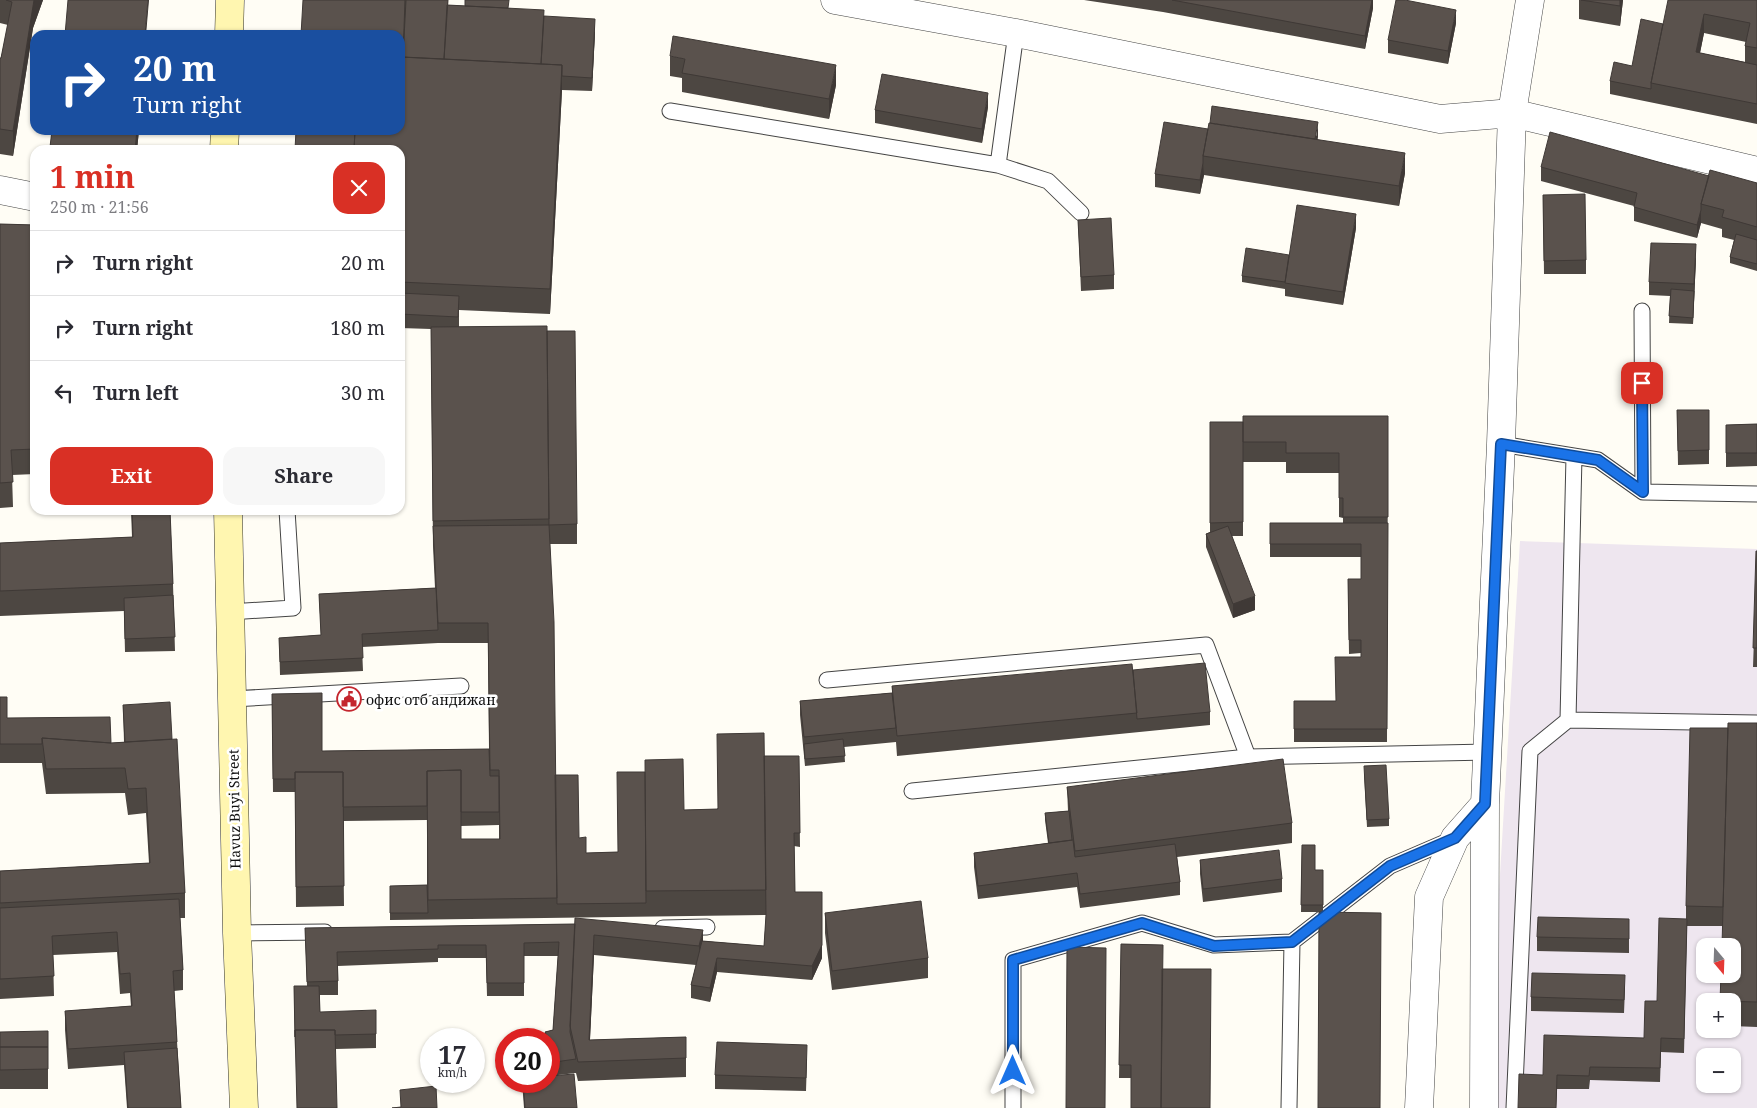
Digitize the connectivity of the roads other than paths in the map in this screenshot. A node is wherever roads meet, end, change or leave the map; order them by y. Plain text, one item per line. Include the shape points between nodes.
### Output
1 (230, 0) edge
2 (835, 0) edge
3 (1530, 0) edge
4 (229, 30) edge
5 (1016, 33) junction
6 (670, 111) dead end
7 (1512, 113) junction
8 (998, 164) junction
9 (1757, 171) edge
10 (0, 190) edge
11 (30, 196) edge
12 (1081, 213) dead end
13 (1642, 310) dead end
14 (1501, 444) junction
15 (1574, 456) junction
16 (1643, 492) junction
17 (1757, 494) edge
18 (228, 515) edge
19 (287, 515) edge
20 (230, 612) junction
21 (827, 680) dead end
22 (460, 686) dead end
23 (232, 699) junction
24 (1568, 720) junction
25 (1757, 723) edge
26 (1488, 752) junction
27 (1248, 757) junction
28 (912, 791) dead end
29 (1485, 804) junction
30 (1455, 838) junction
31 (648, 928) edge
32 (707, 928) dead end
33 (335, 932) edge
34 (236, 933) junction
35 (1292, 942) junction
36 (244, 1108) edge
37 (1014, 1108) edge
38 (1289, 1108) edge
39 (1419, 1108) edge
40 (1484, 1108) edge
41 (1514, 1108) edge

1 - 4 main road
2 - 5 street
3 - 7 street
5 - 7 street via 1440,119
5 - 8 lane
6 - 8 lane
7 - 9 street
7 - 14 street
8 - 12 lane via 1048,181
10 - 11 street
13 - 16 lane
14 - 15 lane
14 - 26 street
15 - 16 lane via 1598,460
15 - 24 lane
16 - 17 lane
18 - 20 main road, Havuz Buyi Street
19 - 20 lane via 293,608
20 - 23 main road, Havuz Buyi Street
21 - 27 lane via 1206,644
22 - 23 lane
23 - 34 main road, Havuz Buyi Street
24 - 25 lane
24 - 41 lane via 1530,751
26 - 27 lane
26 - 29 street
27 - 28 lane
29 - 30 street
29 - 40 street
30 - 35 lane via 1390,866
30 - 39 street via 1428,897
31 - 32 lane
33 - 34 lane
34 - 36 main road, Havuz Buyi Street
35 - 37 lane via 1214,946 1142,923 1013,960
35 - 38 lane

